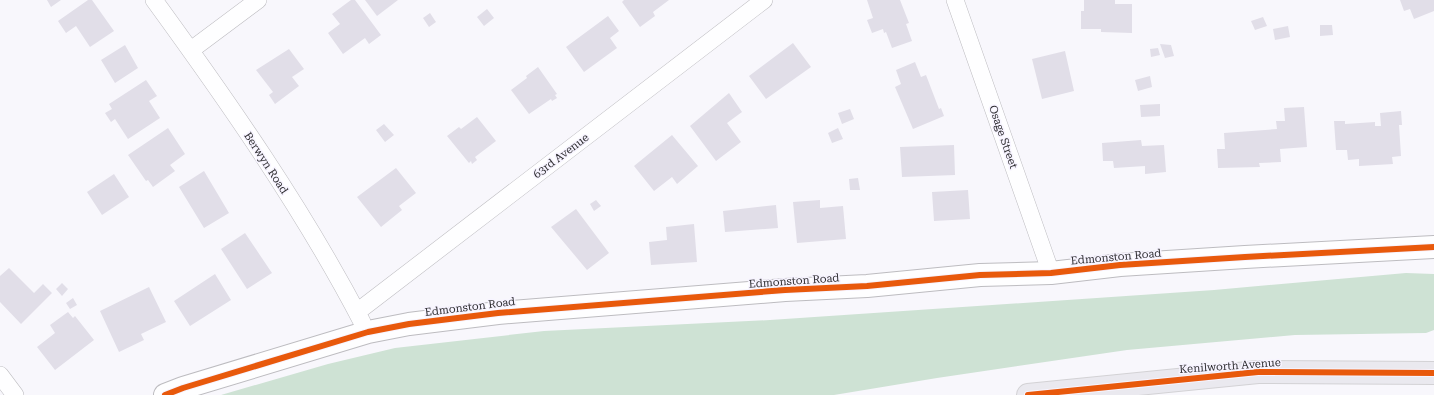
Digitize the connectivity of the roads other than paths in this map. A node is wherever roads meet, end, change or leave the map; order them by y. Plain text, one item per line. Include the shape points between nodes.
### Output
1 (154, 0) edge
2 (258, 0) edge
3 (764, 0) edge
4 (955, 0) edge
5 (191, 50) junction
6 (1434, 247) edge
7 (1051, 273) junction
8 (357, 312) junction
9 (368, 332) junction
10 (1434, 373) edge
11 (0, 375) edge
12 (15, 395) edge
13 (165, 395) edge
14 (1028, 395) edge

1 - 5 street, Berwyn Road
2 - 5 street
3 - 8 street, 63rd Avenue
4 - 7 street, Osage Street
5 - 8 street, Berwyn Road via 265,159
6 - 7 street, Edmonston Road via 1120,265
7 - 9 street, Edmonston Road via 980,275 867,286 547,308 409,324
8 - 9 street, Berwyn Road
9 - 13 street, Edmonston Road
10 - 14 main road, Kenilworth Avenue via 1258,372
11 - 12 street

